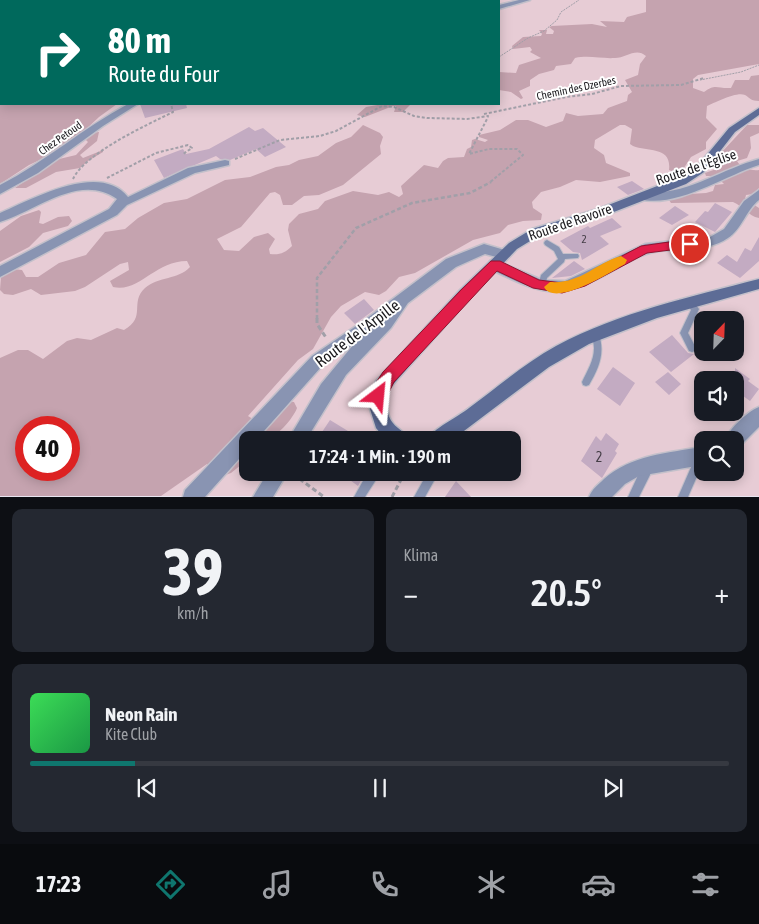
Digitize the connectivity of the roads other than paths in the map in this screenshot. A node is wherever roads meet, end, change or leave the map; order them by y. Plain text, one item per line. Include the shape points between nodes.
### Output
1 (526, 0) edge
2 (500, 7) edge
3 (132, 105) edge
4 (759, 111) edge
5 (759, 162) edge
6 (224, 163) road end
7 (0, 190) edge
8 (759, 194) edge
9 (643, 196) junction
10 (123, 202) junction
11 (0, 218) edge
12 (547, 243) dead end
13 (576, 256) dead end
14 (562, 257) junction
15 (500, 259) junction
16 (0, 272) edge
17 (759, 284) edge
18 (542, 286) junction
19 (406, 296) junction
20 (690, 303) junction
21 (595, 335) junction
22 (692, 348) dead end
23 (586, 382) dead end
24 (759, 414) edge
25 (303, 431) edge
26 (388, 431) edge
27 (451, 431) edge
28 (743, 431) edge
29 (694, 458) edge
30 (643, 466) junction
31 (694, 472) edge
32 (273, 481) edge
33 (370, 481) edge
34 (428, 481) edge
35 (192, 496) edge
36 (262, 496) edge
37 (359, 496) edge
38 (419, 496) edge
39 (598, 496) edge
40 (633, 496) edge
41 (683, 496) edge

1 - 2 street
3 - 7 street, Chez Petoud
4 - 9 street, Route de Ravoire via 732,130 700,170 682,181
5 - 9 street, Route de l'Église via 689,189 655,198
6 - 10 street via 192,170
8 - 18 street, Route de l'Arpille via 747,203 736,224 713,240 645,249 581,283 562,288
9 - 15 street, Route de Ravoire via 536,232
10 - 11 street via 117,192 97,184 75,188
10 - 16 street via 113,212
12 - 14 lane
13 - 14 lane
14 - 18 lane via 560,264 544,277
15 - 18 street, Route de l'Arpille via 529,282
15 - 19 street, Route de l'Arpille via 484,249 450,263
15 - 26 street, Route de Ravoire via 382,386 378,409
17 - 20 street
19 - 25 street via 397,314 348,360
19 - 35 street, Route de l'Arpille via 317,361
20 - 21 street via 650,313
20 - 22 lane via 695,309 684,333
21 - 23 lane via 599,344 595,366
21 - 27 street via 542,362
24 - 28 street
29 - 30 street
30 - 39 street via 619,478
30 - 40 lane via 646,471
31 - 41 lane
32 - 36 street
33 - 37 lane
34 - 38 lane

